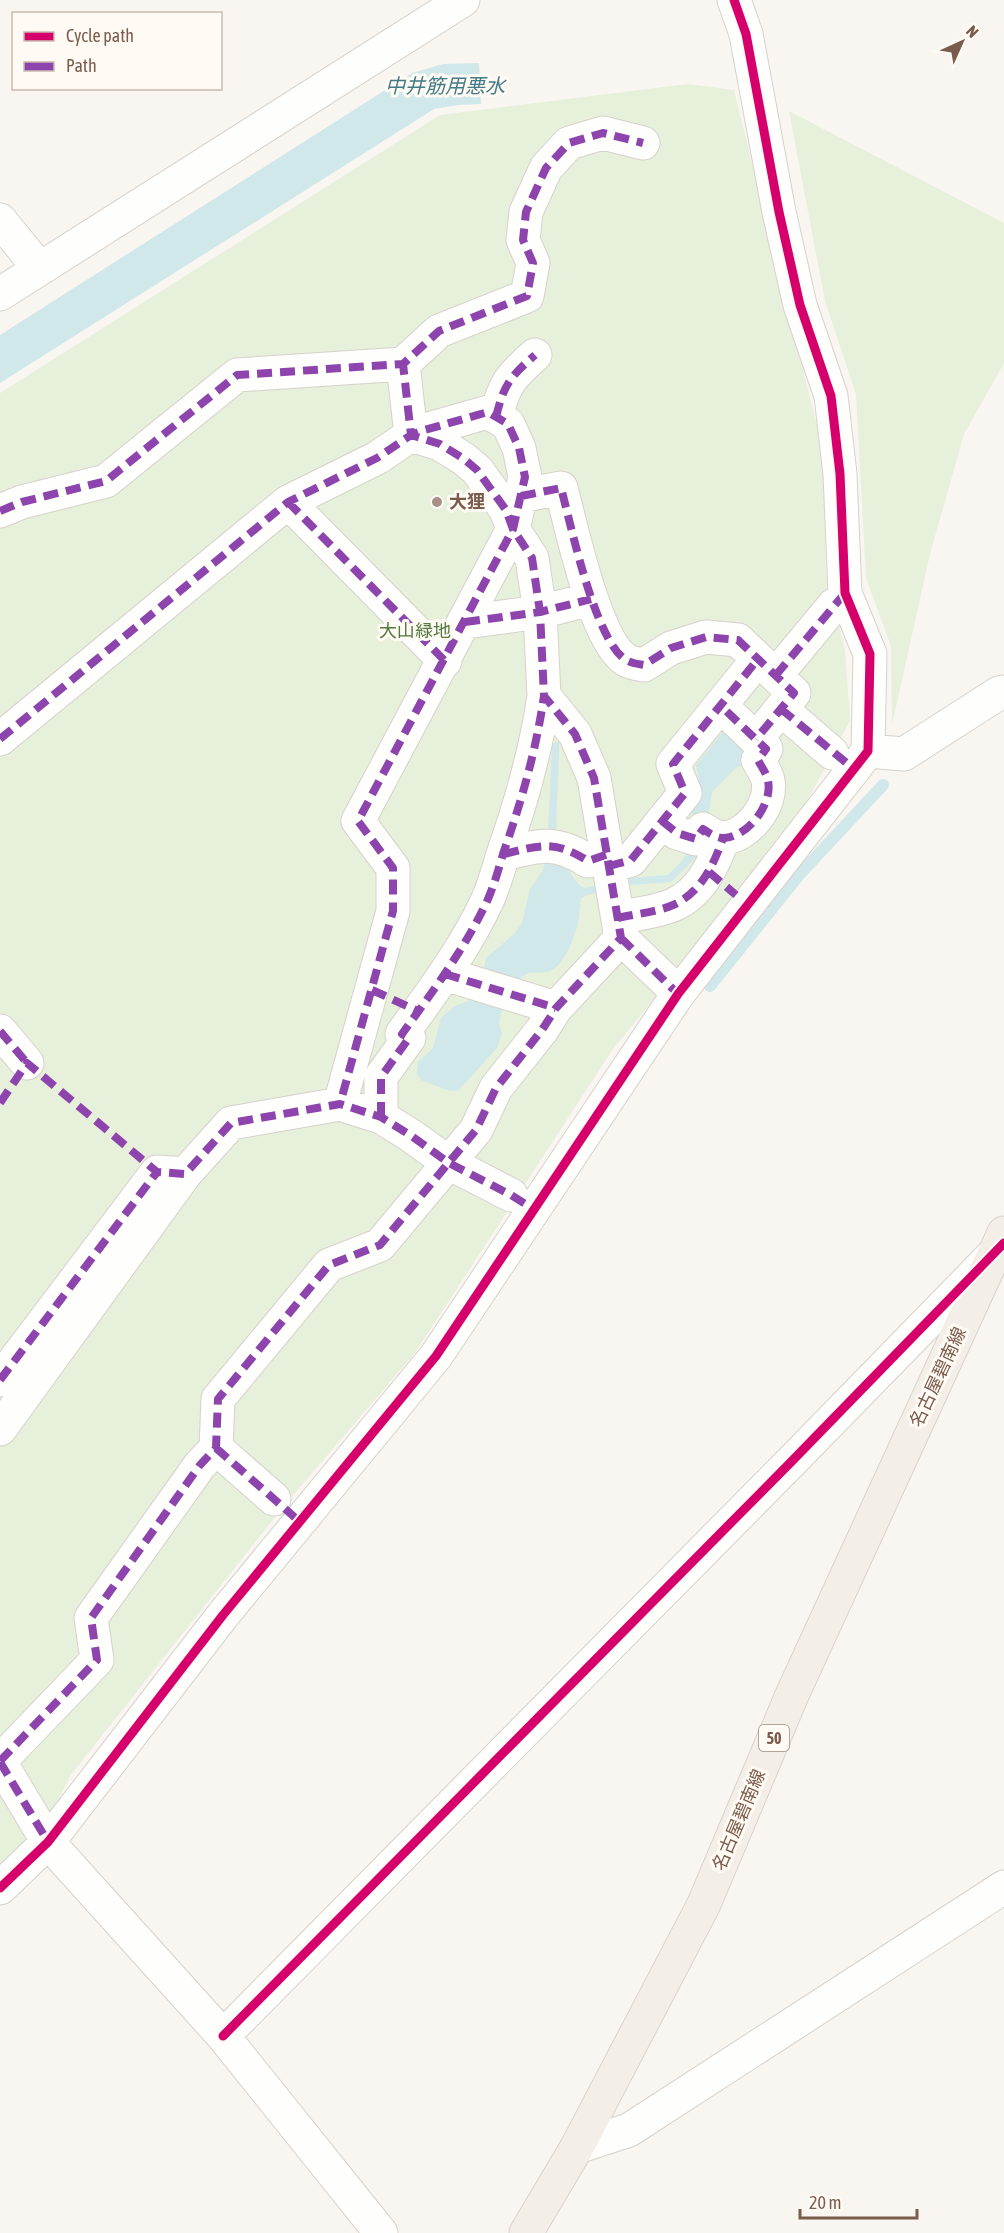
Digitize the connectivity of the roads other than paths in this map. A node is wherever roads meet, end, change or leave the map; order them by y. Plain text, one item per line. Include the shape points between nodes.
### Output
1 (463, 0) edge
2 (734, 0) edge
3 (643, 143) dead end
4 (0, 220) edge
5 (39, 268) junction
6 (0, 294) edge
7 (535, 355) dead end
8 (403, 364) junction
9 (496, 417) junction
10 (411, 435) junction
11 (521, 496) junction
12 (288, 502) junction
13 (0, 511) edge
14 (513, 530) junction
15 (591, 600) junction
16 (834, 605) dead end
17 (540, 612) junction
18 (465, 622) junction
19 (445, 662) junction
20 (767, 667) junction
21 (1004, 692) edge
22 (544, 696) junction
23 (721, 706) junction
24 (780, 709) junction
25 (0, 739) edge
26 (756, 739) junction
27 (868, 751) junction
28 (832, 753) dead end
29 (662, 821) junction
30 (707, 835) junction
31 (504, 854) junction
32 (609, 863) junction
33 (710, 872) junction
34 (736, 895) dead end
35 (618, 922) junction
36 (458, 978) junction
37 (668, 983) dead end
38 (372, 990) junction
39 (556, 1008) junction
40 (418, 1011) junction
41 (0, 1031) edge
42 (27, 1063) dead end
43 (340, 1104) junction
44 (381, 1117) junction
45 (449, 1163) junction
46 (185, 1174) junction
47 (510, 1195) dead end
48 (1001, 1243) edge
49 (0, 1380) edge
50 (0, 1429) edge
51 (216, 1448) junction
52 (274, 1499) dead end
53 (0, 1762) edge
54 (48, 1842) junction
55 (1004, 1887) edge
56 (0, 1888) edge
57 (224, 2036) junction
58 (577, 2147) junction
59 (380, 2233) edge
60 (526, 2233) edge

1 - 5 street
2 - 27 street via 746,34 800,305 831,396 840,474 845,593 870,654
3 - 8 street via 603,133 569,143 546,168 526,212 523,240 533,262 527,296 440,331
4 - 5 street
5 - 6 street
7 - 9 street via 502,391
8 - 10 street
8 - 13 street via 237,375 106,481
9 - 10 street via 488,412
9 - 11 street via 508,424 519,448 525,477
10 - 12 street via 377,458
10 - 14 street via 440,444 477,470 506,510
11 - 14 street
11 - 15 street via 561,488
12 - 19 street
12 - 25 street
14 - 17 street via 532,558
14 - 18 street
15 - 17 street
15 - 20 street via 609,639 625,660 644,665 671,648 706,637 738,640
16 - 20 street
17 - 18 street
17 - 22 street
18 - 19 street
19 - 38 street via 358,821 393,868 393,911
20 - 23 street
20 - 24 street via 794,693
21 - 27 street via 904,754
22 - 31 street via 536,746
22 - 32 street via 575,734 594,778
23 - 26 street
23 - 29 street via 673,764 685,793
24 - 26 street
24 - 28 street
26 - 30 street via 766,749 758,760 768,782 766,801 740,834
27 - 54 street via 678,994 436,1356 223,1615
29 - 30 street via 677,833
29 - 32 street via 631,860
30 - 33 street
31 - 32 street via 554,847 588,861
31 - 36 street
32 - 35 street
33 - 34 street
33 - 35 street via 673,905
35 - 37 street
35 - 39 street
36 - 39 street
36 - 40 street
38 - 40 street
38 - 43 street
39 - 45 street via 496,1089 476,1130
40 - 44 street via 402,1034 409,1038 381,1077
41 - 42 street
43 - 44 street
43 - 46 street via 231,1123
44 - 45 street
45 - 47 street
45 - 51 street via 380,1245 328,1265 218,1399
46 - 49 street via 157,1172
46 - 50 street
48 - 57 street via 792,1461
48 - 58 main road, 名古屋碧南線 / 50 via 792,1695 704,1904
51 - 52 street
51 - 53 street via 91,1618 97,1660
53 - 54 street
54 - 56 street
54 - 57 street
55 - 58 street via 629,2130
57 - 59 street
58 - 60 main road, 名古屋碧南線 / 50

